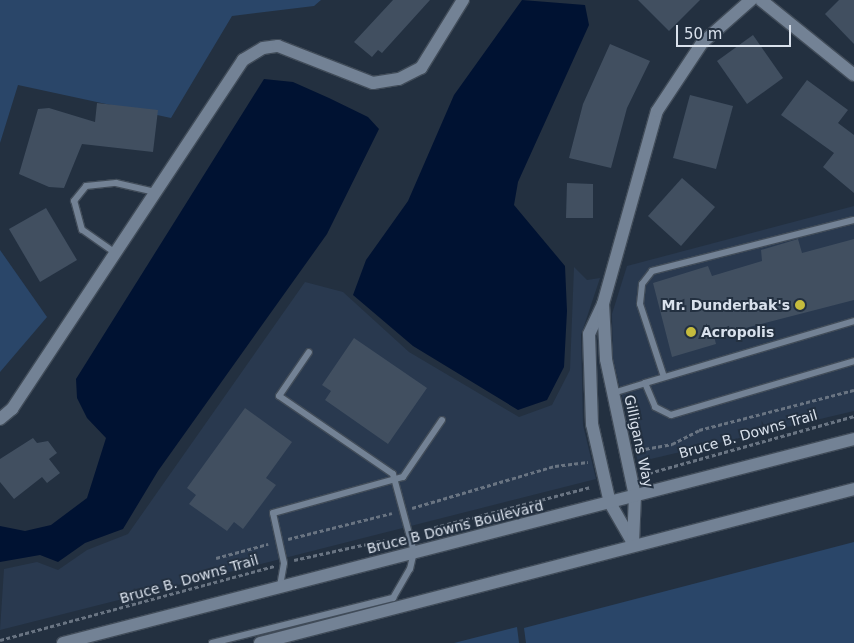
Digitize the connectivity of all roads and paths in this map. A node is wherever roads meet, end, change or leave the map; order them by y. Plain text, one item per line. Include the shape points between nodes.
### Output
1 (463, 0) edge
2 (751, 0) edge
3 (761, 0) edge
4 (854, 75) edge
5 (154, 192) junction
6 (854, 220) edge
7 (114, 252) junction
8 (603, 304) junction
9 (854, 321) edge
10 (309, 352) dead end
11 (854, 361) edge
12 (664, 377) junction
13 (645, 383) junction
14 (854, 390) edge
15 (614, 393) junction
16 (854, 416) edge
17 (0, 419) edge
18 (442, 420) dead end
19 (854, 439) edge
20 (626, 453) junction
21 (600, 460) junction
22 (649, 473) dead end
23 (395, 480) junction
24 (590, 486) dead end
25 (854, 488) edge
26 (635, 496) junction
27 (610, 503) junction
28 (404, 510) junction
29 (428, 529) dead end
30 (282, 540) junction
31 (385, 540) dead end
32 (633, 543) junction
33 (414, 552) junction
34 (216, 558) dead end
35 (284, 563) junction
36 (280, 586) junction
37 (0, 640) edge
38 (63, 643) edge
39 (212, 643) edge
40 (260, 643) edge

1 - 5 street via 421,68 399,79 373,83 278,46 249,56
2 - 8 street, Gilligans Way via 702,43 657,111
3 - 4 street
5 - 7 street
5 - 7 lane via 116,183 86,186 74,202 82,230
6 - 12 lane via 652,270 642,284 640,304
7 - 17 street via 23,393
8 - 15 street, Gilligans Way via 606,359
8 - 21 street, Gilligans Way via 589,334 592,424
9 - 12 lane
10 - 23 lane via 279,396
11 - 13 lane via 671,415 655,407
12 - 13 lane
13 - 15 lane
14 - 20 path via 699,430 672,444
15 - 20 street, Gilligans Way
16 - 22 path, Bruce B. Downs Trail
18 - 23 lane via 403,477
19 - 26 street, Bruce B Downs Boulevard
20 - 26 street, Gilligans Way
21 - 27 street, Gilligans Way
21 - 28 path via 555,466
23 - 28 lane
23 - 30 lane via 274,513
24 - 29 path
25 - 32 street
26 - 27 street, Bruce B Downs Boulevard
26 - 32 street, Gilligans Way
27 - 32 street, Gilligans Way
27 - 33 street, Bruce B Downs Boulevard
28 - 30 path
28 - 33 lane
30 - 34 path
30 - 35 lane
31 - 35 path, Bruce B. Downs Trail
32 - 40 street
33 - 36 street, Bruce B Downs Boulevard
33 - 39 lane via 404,583 393,598
35 - 36 lane
35 - 37 path, Bruce B. Downs Trail
36 - 38 street, Bruce B Downs Boulevard

